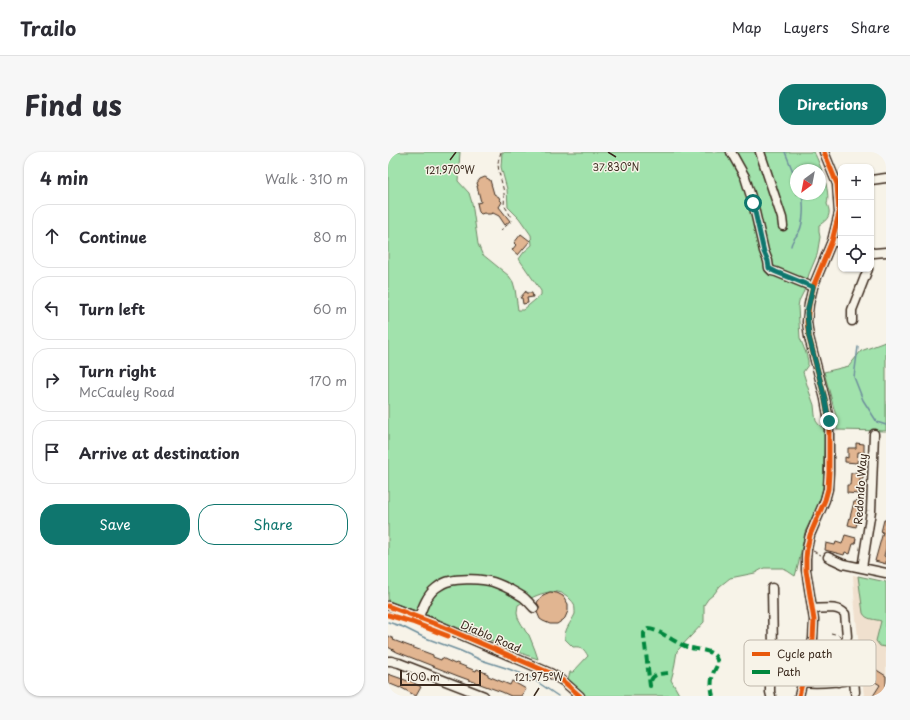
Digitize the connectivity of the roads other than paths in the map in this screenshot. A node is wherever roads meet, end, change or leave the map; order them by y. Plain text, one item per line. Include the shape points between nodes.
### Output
1 (731, 152) edge
2 (760, 152) edge
3 (824, 152) edge
4 (886, 178) edge
5 (874, 180) edge
6 (838, 182) edge
7 (839, 200) edge
8 (782, 226) dead end
9 (832, 241) junction
10 (838, 242) edge
11 (886, 252) edge
12 (874, 255) edge
13 (867, 272) edge
14 (813, 287) junction
15 (852, 321) dead end
16 (874, 434) dead end
17 (824, 556) road end
18 (862, 568) junction
19 (886, 574) edge
20 (772, 588) dead end
21 (388, 606) edge
22 (534, 608) dead end
23 (812, 609) junction
24 (419, 617) junction
25 (773, 640) edge
26 (813, 640) edge
27 (846, 640) edge
28 (388, 661) edge
29 (770, 686) edge
30 (801, 686) edge
31 (855, 686) edge
32 (855, 692) dead end
33 (484, 696) edge
34 (580, 696) edge
35 (771, 696) edge
36 (799, 696) edge

1 - 14 street via 745,177 769,268
2 - 8 street via 782,218
3 - 6 street
4 - 5 street
7 - 9 street via 839,213
9 - 10 street
9 - 14 street
11 - 12 street
13 - 15 street via 852,310
14 - 23 street via 807,322 825,399 829,438 828,489 810,535 806,558
16 - 18 street, Redondo Way via 871,511
17 - 18 street
18 - 19 street
20 - 25 street
21 - 24 street, Diablo Road
22 - 24 street via 524,598 495,583 463,579 436,587 428,596
23 - 26 street
23 - 27 street via 835,608 844,612
24 - 34 street, Diablo Road via 550,672
28 - 33 street
29 - 35 street
30 - 36 street
31 - 32 street

